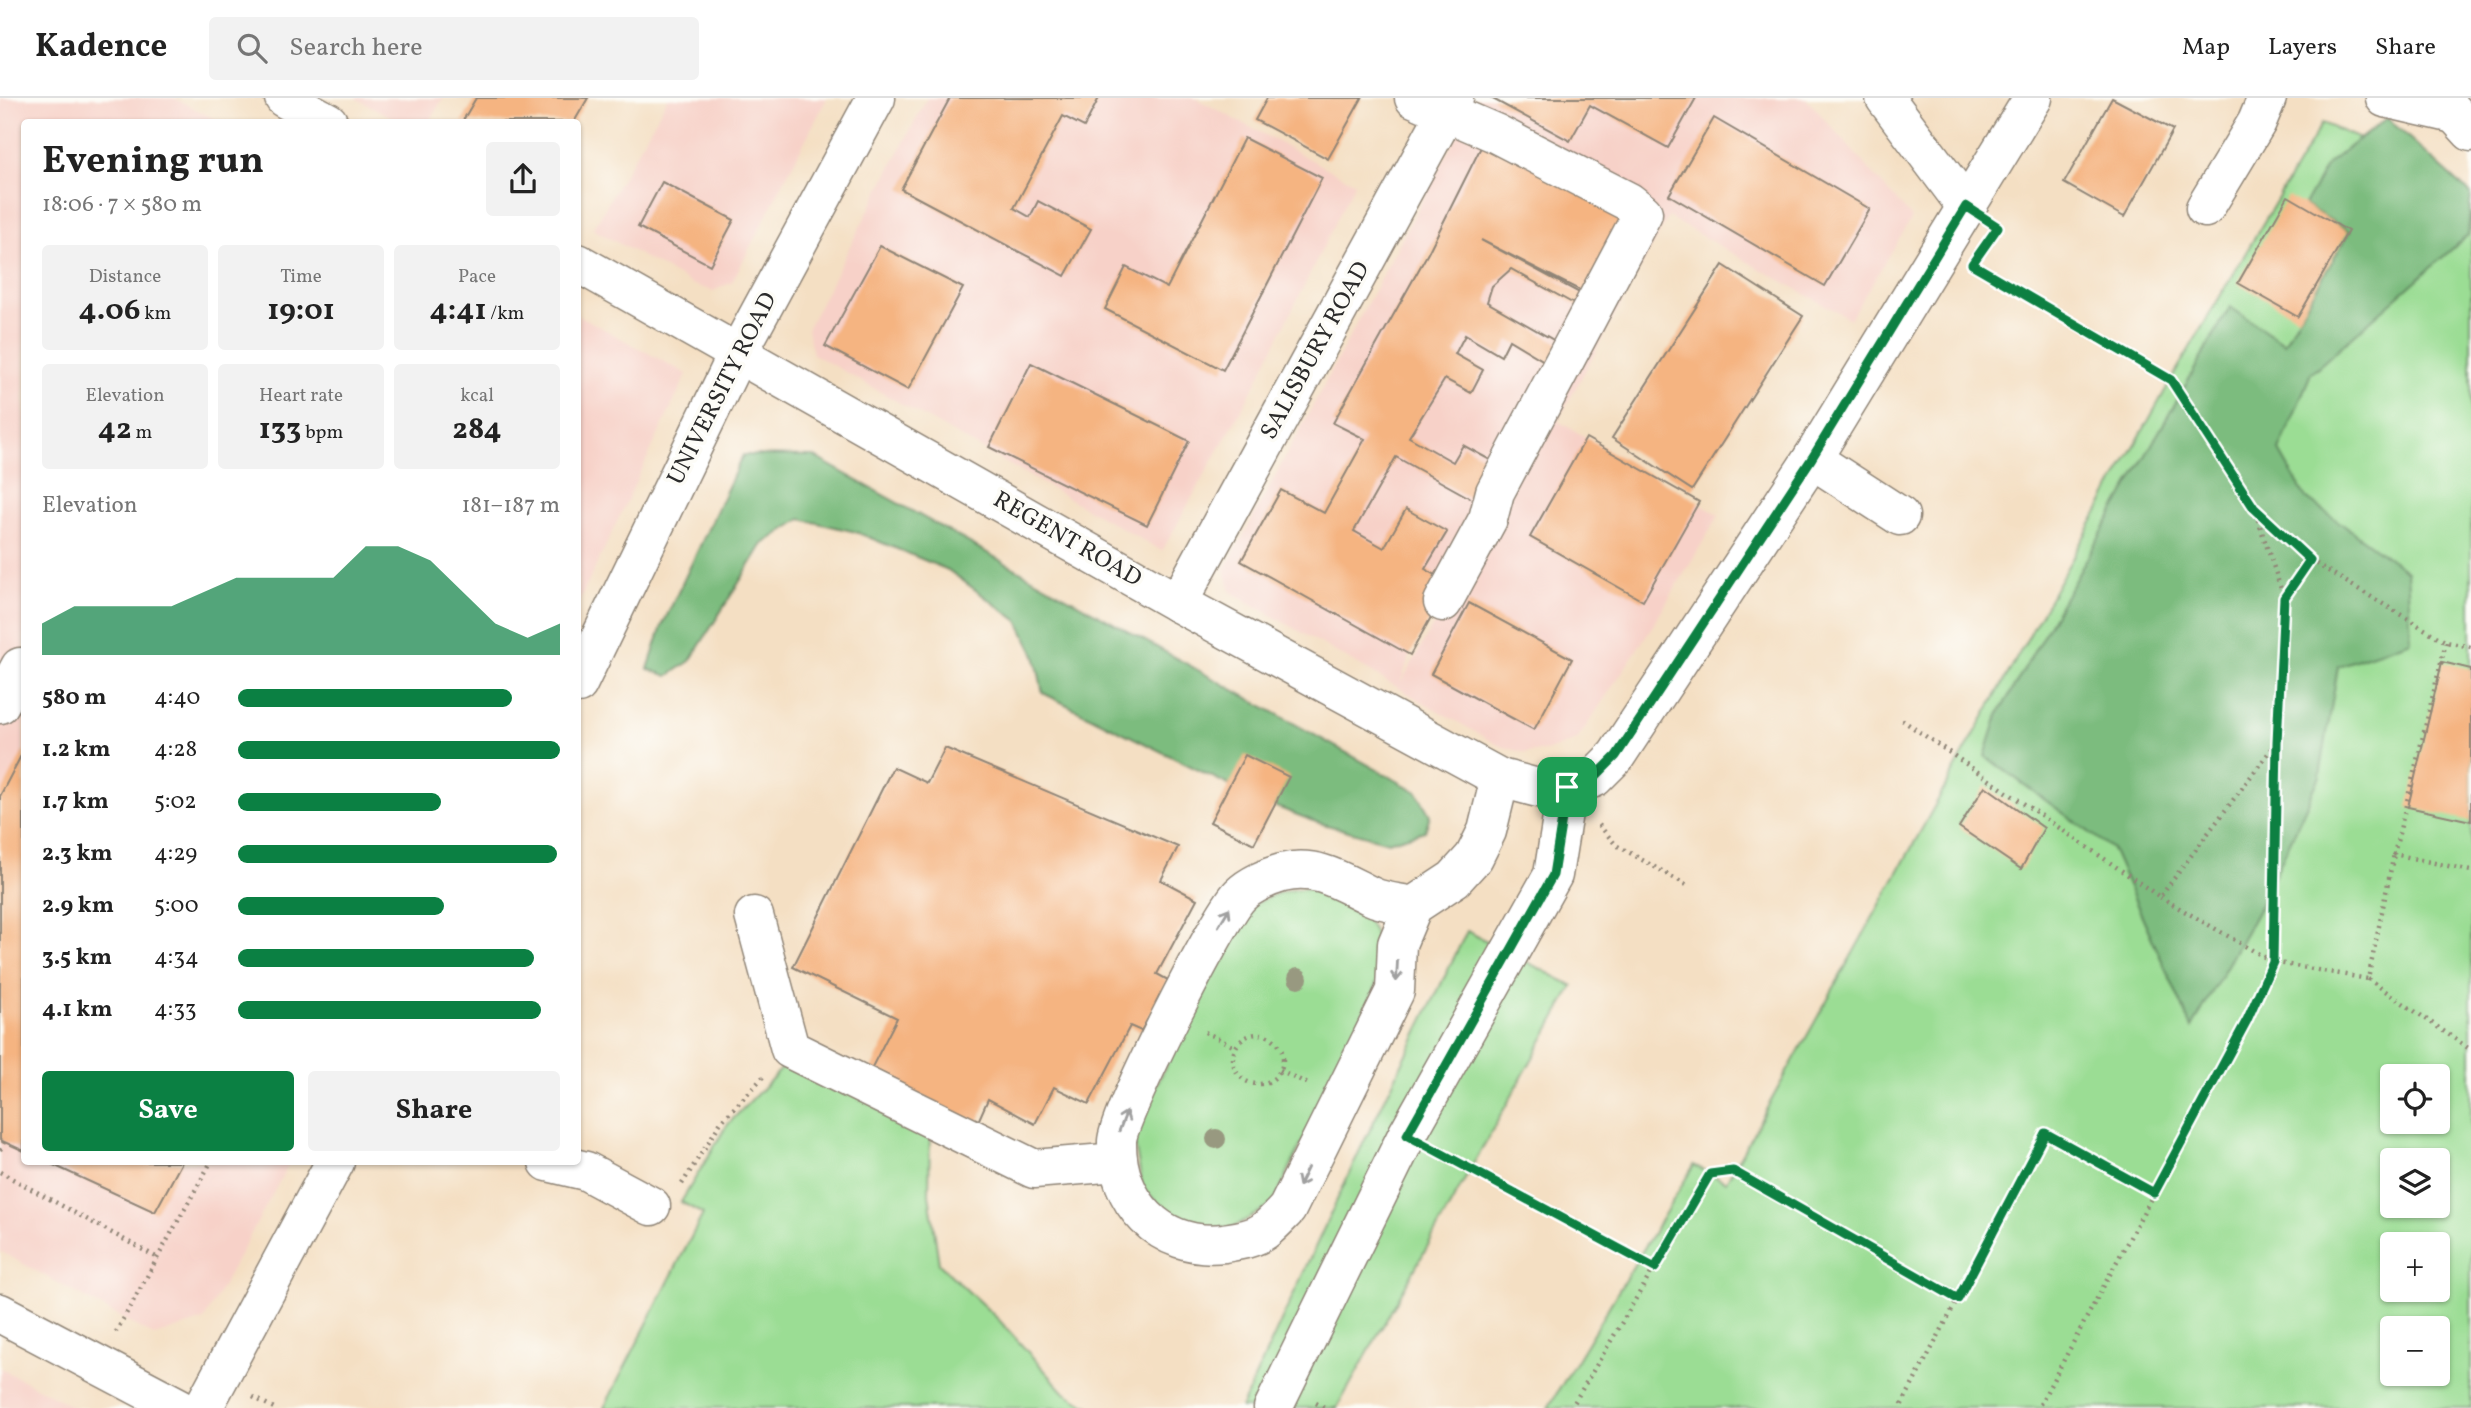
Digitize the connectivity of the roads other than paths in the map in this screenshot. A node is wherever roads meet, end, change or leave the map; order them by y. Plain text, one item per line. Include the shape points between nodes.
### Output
1 (284, 98) edge
2 (876, 98) edge
3 (1885, 98) edge
4 (2033, 98) edge
5 (2267, 98) edge
6 (2385, 98) edge
7 (1438, 103) edge
8 (2455, 115) edge
9 (322, 119) edge
10 (1966, 206) junction
11 (2205, 208) dead end
12 (581, 265) edge
13 (738, 353) junction
14 (1812, 458) junction
15 (1900, 516) dead end
16 (1444, 602) dead end
17 (1178, 603) junction
18 (21, 668) edge
19 (581, 678) edge
20 (0, 704) edge
21 (1500, 778) junction
22 (1567, 787) junction
23 (1413, 906) junction
24 (754, 916) dead end
25 (1117, 1162) junction
26 (333, 1165) edge
27 (561, 1165) edge
28 (651, 1206) road end
29 (0, 1313) edge
30 (180, 1408) edge
31 (203, 1408) edge
32 (1273, 1408) edge

1 - 9 street
2 - 13 street, UNIVERSITY ROAD
3 - 10 street
4 - 10 street
5 - 11 street via 2258,122
6 - 8 street
7 - 16 street via 1643,213 1495,492 1488,519
7 - 17 street, SALISBURY ROAD
10 - 14 street
12 - 13 street, REGENT ROAD
13 - 17 street, REGENT ROAD
13 - 19 street, UNIVERSITY ROAD
14 - 15 street
14 - 22 street via 1616,756 1594,778
17 - 21 street, REGENT ROAD
18 - 20 street
21 - 22 street, REGENT ROAD via 1538,788
21 - 23 street via 1487,831 1474,857 1454,879
22 - 32 street via 1553,875 1407,1135
25 -> 23 street via 1117,1136 1128,1108 1226,912 1241,894 1282,873 1304,871 1326,874 1373,897
23 -> 25 street via 1397,944 1395,991 1287,1209 1263,1232 1209,1244 1167,1233 1130,1200
24 - 25 street via 790,1049 1034,1169
26 - 31 street
27 - 28 street via 586,1171
29 - 30 street

